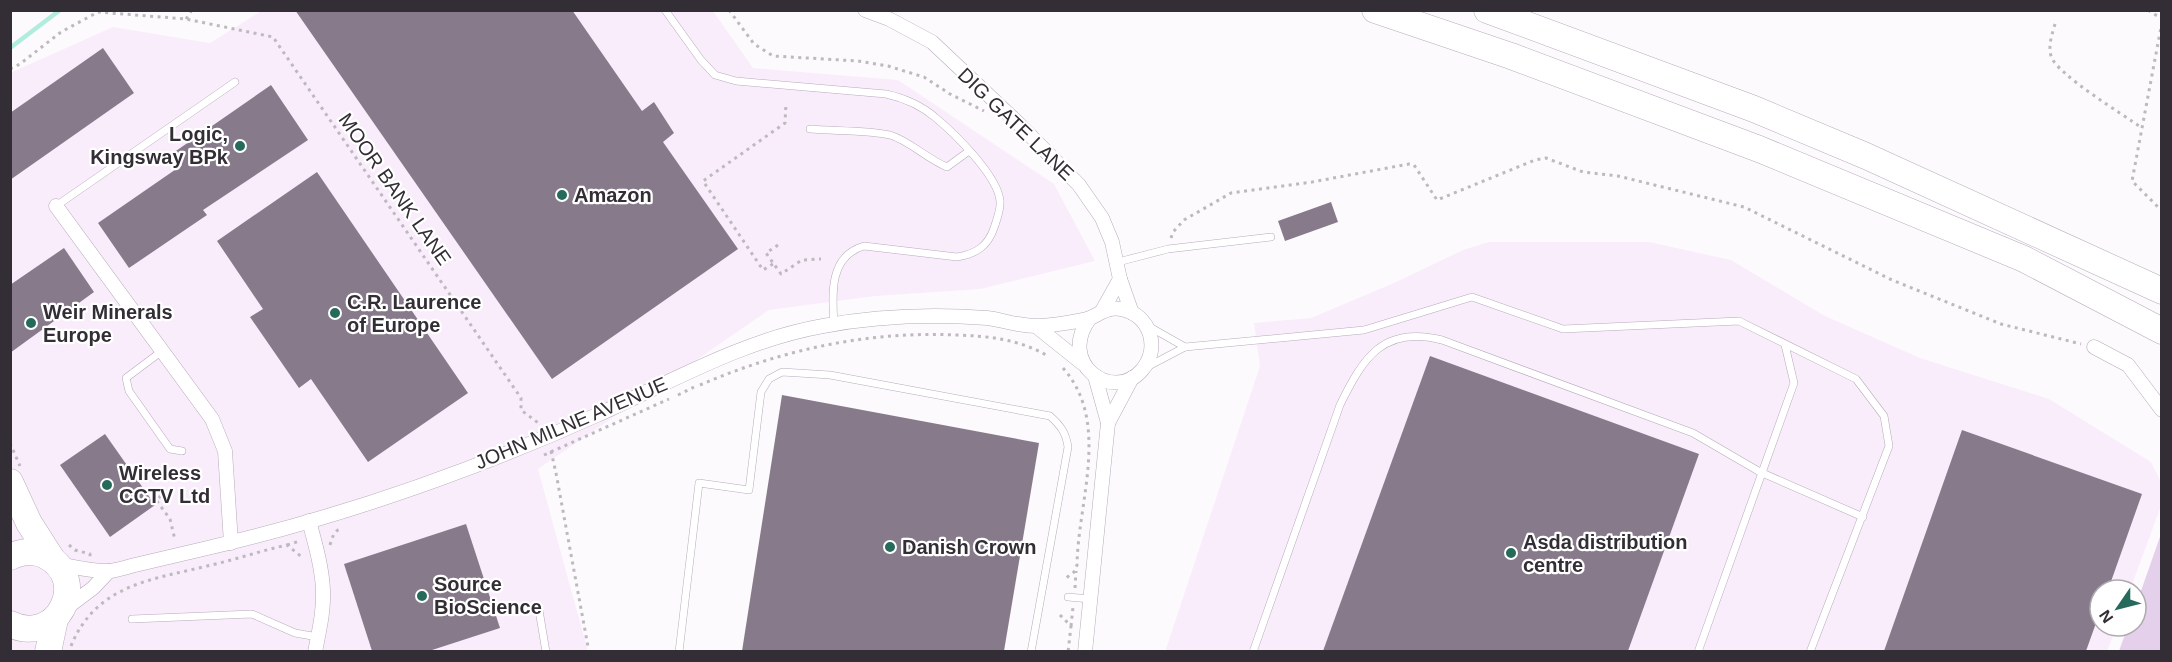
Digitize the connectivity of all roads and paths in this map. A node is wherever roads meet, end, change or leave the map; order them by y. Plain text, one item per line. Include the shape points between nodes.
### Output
1 (192, 10) edge
2 (665, 10) edge
3 (729, 10) edge
4 (865, 10) edge
5 (1375, 10) edge
6 (1486, 10) edge
7 (2148, 10) edge
8 (186, 19) junction
9 (2162, 20) edge
10 (2055, 24) dead end
11 (10, 69) edge
12 (235, 82) dead end
13 (786, 103) dead end
14 (1003, 109) junction
15 (2142, 128) junction
16 (810, 129) dead end
17 (969, 151) junction
18 (56, 206) joint
19 (2162, 211) edge
20 (1271, 237) dead end
21 (778, 245) dead end
22 (1168, 249) junction
23 (821, 260) dead end
24 (1118, 262) junction
25 (773, 264) junction
26 (1120, 279) junction
27 (2162, 291) edge
28 (1132, 313) junction
29 (1096, 315) junction
30 (1144, 323) junction
31 (834, 324) junction
32 (1037, 327) junction
33 (2162, 331) edge
34 (1785, 345) junction
35 (1185, 347) junction
36 (2094, 347) joint
37 (162, 351) junction
38 (1047, 355) dead end
39 (1052, 358) dead end
40 (1056, 362) dead end
41 (1083, 364) junction
42 (1144, 369) junction
43 (1095, 376) junction
44 (1132, 378) junction
45 (2162, 410) edge
46 (1108, 423) junction
47 (542, 427) dead end
48 (550, 447) dead end
49 (182, 451) dead end
50 (551, 453) junction
51 (540, 457) dead end
52 (1760, 472) junction
53 (10, 482) edge
54 (161, 496) dead end
55 (1863, 517) junction
56 (309, 521) junction
57 (343, 528) dead end
58 (231, 543) junction
59 (177, 546) dead end
60 (330, 549) dead end
61 (58, 555) junction
62 (10, 557) edge
63 (90, 559) dead end
64 (306, 562) dead end
65 (108, 571) junction
66 (1066, 578) dead end
67 (1068, 597) dead end
68 (1090, 599) junction
69 (539, 610) dead end
70 (59, 615) junction
71 (1060, 615) dead end
72 (132, 620) dead end
73 (12, 625) edge
74 (318, 637) junction
75 (24, 651) edge
76 (48, 651) edge
77 (69, 651) edge
78 (315, 651) edge
79 (546, 651) edge
80 (589, 651) edge
81 (679, 651) edge
82 (1031, 651) edge
83 (1068, 651) edge
84 (1085, 651) edge
85 (1253, 651) edge
86 (1698, 651) edge
87 (1810, 651) edge

1 - 8 path
2 - 17 lane via 715,75 736,81 903,98 935,117
3 - 14 path via 754,44 773,56 888,66 924,77 985,112
4 - 14 street, DIG GATE LANE via 932,42
5 - 33 highway via 1511,56 1759,149 2024,260
6 - 27 highway via 1755,109
7 - 9 path
8 - 11 path via 98,12 61,32
8 - 47 path, MOOR BANK LANE via 273,37 522,398 521,411
9 - 15 path
10 - 15 path via 2049,44 2051,58 2062,72
12 - 18 lane
13 - 25 path via 785,123 703,181 764,270
14 - 24 street, DIG GATE LANE via 1091,201
15 - 19 path via 2132,181
16 - 17 lane via 889,135 947,167
17 - 31 lane via 996,185 1000,201 993,232 984,247 957,257 864,246 856,249 834,273
18 - 37 street
20 - 22 lane
21 - 25 path via 766,253
22 - 24 lane
22 - 36 path via 1173,232 1184,220 1231,193 1409,164 1414,165 1437,200 1546,158 1583,172 1618,176 1744,207 1892,280 1990,320
23 - 25 path via 802,260 781,274
24 - 26 street, DIG GATE LANE
26 - 28 street, DIG GATE LANE
26 - 29 street
28 - 29 street via 1122,309
28 - 30 street
29 - 32 street, JOHN MILNE AVENUE
29 - 41 street via 1082,328 1079,352
30 - 35 lane
30 - 42 street via 1152,346
31 - 32 street, JOHN MILNE AVENUE via 913,316 989,318
31 - 56 street, JOHN MILNE AVENUE via 763,342 506,453
32 - 41 street, JOHN MILNE AVENUE
34 - 35 lane via 1739,321 1563,328 1472,297 1364,330
34 - 52 lane via 1794,383
34 - 55 lane via 1856,379 1884,417 1889,446
35 - 42 lane
36 - 45 street via 2128,364
37 - 49 lane via 126,378 127,384 170,449
37 - 58 street via 220,436 228,467
38 - 39 path
40 - 66 path via 1078,388 1089,430 1077,565
41 - 43 street
42 - 44 street
43 - 44 street via 1113,382
43 - 46 street
44 - 46 street
46 - 68 street
48 - 50 path
50 - 51 path
50 - 80 path
52 - 55 lane
52 - 85 lane via 1693,433 1442,340 1404,336 1371,355 1355,374 1340,405
52 - 86 lane
53 - 61 highway via 29,523
54 - 59 path via 156,500 170,519
55 - 87 lane
56 - 58 street, JOHN MILNE AVENUE
56 - 74 street via 322,578
57 - 60 path via 337,530
58 - 65 street, JOHN MILNE AVENUE
61 - 62 highway via 23,552
61 - 63 path via 75,550 90,554
61 - 65 street, JOHN MILNE AVENUE
61 - 70 highway via 68,587
64 - 77 path via 287,545 131,585 101,603 81,627
65 - 70 street
67 - 68 lane
68 - 84 street
69 - 79 lane
70 - 73 highway via 36,628
70 - 76 highway
71 - 83 path via 1071,626
72 - 74 lane via 252,614 295,633
73 - 75 highway
74 - 78 street
81 - 82 lane via 699,483 748,490 761,392 769,379 782,372 830,375 1050,416 1060,425 1067,435 1068,447

